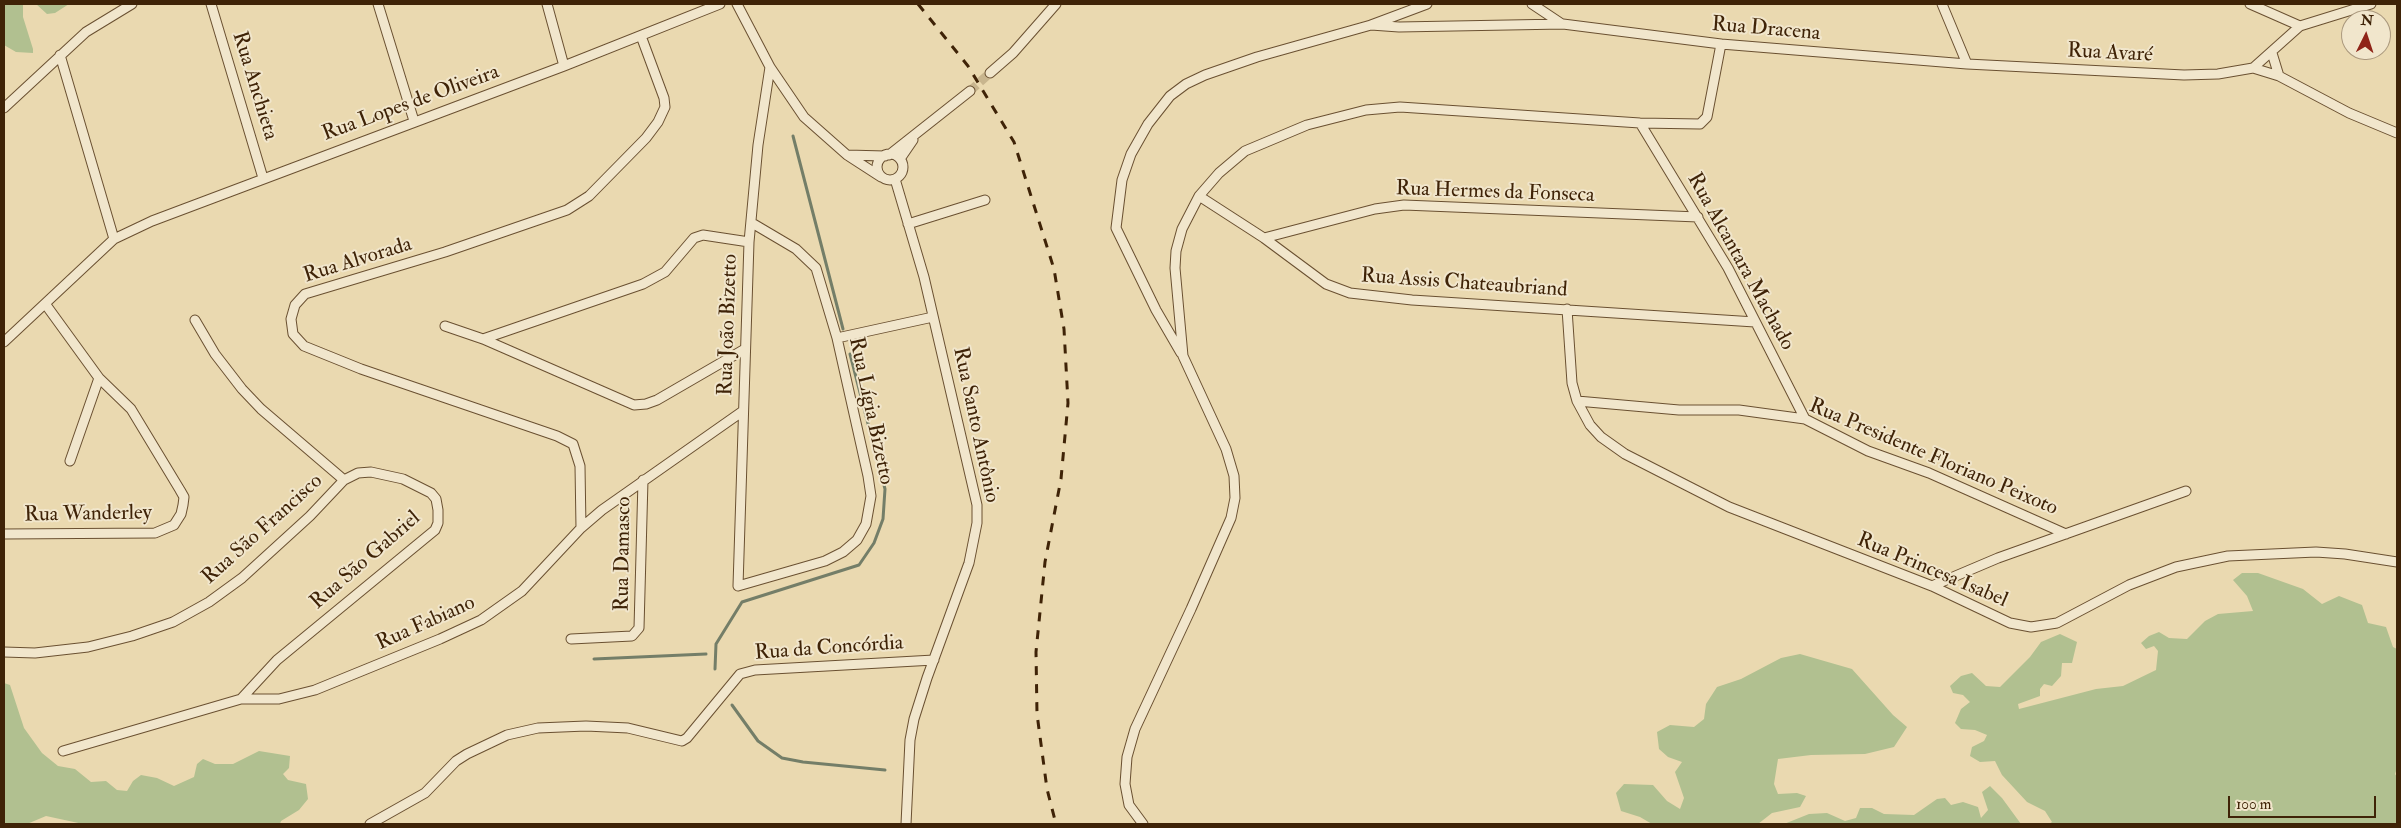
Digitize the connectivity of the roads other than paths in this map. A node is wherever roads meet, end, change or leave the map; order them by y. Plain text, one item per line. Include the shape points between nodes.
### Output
1 (132, 4) edge
2 (211, 4) edge
3 (378, 4) edge
4 (547, 4) edge
5 (720, 4) edge
6 (736, 4) edge
7 (1056, 4) edge
8 (1427, 4) edge
9 (1532, 4) edge
10 (1942, 4) edge
11 (2250, 4) edge
12 (2371, 4) edge
13 (1563, 24) junction
14 (1371, 25) junction
15 (2300, 26) junction
16 (641, 36) junction
17 (1721, 44) junction
18 (2272, 53) junction
19 (60, 55) junction
20 (1967, 64) junction
21 (564, 66) junction
22 (770, 67) junction
23 (2253, 68) junction
24 (990, 73) tunnel mouth
25 (2279, 76) junction
26 (970, 91) tunnel mouth
27 (4, 108) edge
28 (414, 121) junction
29 (1640, 123) junction
30 (918, 133) junction
31 (2397, 133) edge
32 (847, 155) junction
33 (887, 155) junction
34 (900, 159) junction
35 (881, 177) junction
36 (263, 178) junction
37 (895, 179) junction
38 (1199, 196) junction
39 (985, 200) dead end
40 (1698, 217) junction
41 (752, 223) junction
42 (908, 224) junction
43 (1264, 238) junction
44 (114, 239) junction
45 (749, 242) junction
46 (46, 305) junction
47 (1567, 308) junction
48 (933, 317) junction
49 (194, 320) dead end
50 (1755, 322) junction
51 (445, 326) dead end
52 (837, 338) junction
53 (483, 339) junction
54 (4, 342) edge
55 (745, 349) junction
56 (1183, 356) junction
57 (99, 378) junction
58 (1577, 401) junction
59 (744, 411) junction
60 (1805, 419) junction
61 (70, 461) dead end
62 (344, 480) junction
63 (643, 480) junction
64 (2186, 491) dead end
65 (582, 528) junction
66 (4, 534) edge
67 (2066, 534) junction
68 (2397, 562) edge
69 (738, 586) joint
70 (1932, 586) junction
71 (571, 639) dead end
72 (4, 652) edge
73 (934, 660) junction
74 (241, 699) junction
75 (63, 751) dead end
76 (370, 824) edge
77 (906, 824) edge
78 (1142, 824) edge

1 - 19 street via 86,32
2 - 36 street, Rua Anchieta
3 - 28 street
4 - 21 street
5 - 16 street, Rua Lopes de Oliveira
6 - 22 street
7 - 24 street via 1013,53
8 - 14 street
9 - 13 street, Rua Dracena
10 - 20 street
11 - 15 street
12 - 15 street
13 - 14 street, Rua Dracena
13 - 17 street, Rua Dracena
14 - 56 street via 1205,75 1170,96 1148,124 1122,180 1116,228 1156,310
15 - 18 street, Rua Avaré
16 - 21 street, Rua Lopes de Oliveira
16 - 65 street, Rua Alvorada via 665,107 646,138 589,196 567,210 445,252 305,294 295,304 290,319 293,334 304,346 573,444 580,466
17 - 20 street, Rua Dracena
17 - 29 street via 1707,117 1702,123
18 - 23 street, Rua Avaré
18 - 25 street
19 - 27 street
19 - 44 street
20 - 23 street, Rua Avaré via 2184,75
21 - 28 street, Rua Lopes de Oliveira
22 - 32 street via 804,117
22 - 41 street, Rua João Bizetto via 758,145
23 - 25 street
25 - 31 street via 2349,113
26 - 30 street
28 - 36 street, Rua Lopes de Oliveira
29 - 38 street via 1409,108 1366,110 1307,125 1245,151 1219,172
29 - 40 street, Rua Alcantara Machado
30 - 33 street
30 - 34 street
32 - 33 street
32 - 35 street
33 - 34 street
33 - 35 street via 877,166
34 - 37 street via 902,173
35 - 37 street
36 - 44 street, Rua Lopes de Oliveira
37 - 42 street, Rua Santo Antônio
38 - 43 street, Rua Assis Chateaubriand
38 - 56 street via 1182,229 1176,251
39 - 42 street
40 - 43 street, Rua Hermes da Fonseca via 1404,205 1374,209
40 - 50 street, Rua Alcantara Machado
41 - 45 street, Rua João Bizetto
41 - 52 street, Rua Lígia Bizetto via 796,249 816,268
42 - 48 street, Rua Santo Antônio
43 - 47 street, Rua Assis Chateaubriand via 1326,284 1350,293 1412,300
44 - 46 street, Rua Lopes de Oliveira
45 - 53 street via 703,235 694,238 655,279
45 - 55 street, Rua João Bizetto
46 - 54 street, Rua Lopes de Oliveira
46 - 57 street, Rua Wanderley
47 - 50 street, Rua Assis Chateaubriand
47 - 58 street, Rua Princesa Isabel via 1572,383
48 - 52 street
48 - 73 street, Rua Santo Antônio via 977,505 978,523 969,563
49 - 62 street via 215,354 261,410
50 - 60 street, Rua Alcantara Machado
51 - 53 street
52 - 69 street, Rua Lígia Bizetto via 868,476 871,496 866,524 857,540 825,561
53 - 55 street via 634,404 657,400
55 - 59 street, Rua João Bizetto
56 - 78 street via 1226,449 1234,476 1235,498 1231,518 1192,610 1135,729 1127,757 1125,784 1129,805
57 - 61 street
57 - 66 street, Rua Wanderley via 131,409 184,497 179,520 168,529 155,533
58 - 60 street, Rua Presidente Floriano Peixoto via 1678,410 1739,410
58 - 70 street, Rua Princesa Isabel via 1590,426 1601,437 1681,484
59 - 63 street, Rua Fabiano
59 - 69 street, Rua João Bizetto
60 - 67 street, Rua Presidente Floriano Peixoto via 1868,451 1929,473
62 - 72 street, Rua São Francisco via 242,578 173,622 88,647 36,653
62 - 74 street, Rua São Gabriel via 358,473 371,472 422,487 436,499 438,517 435,530 277,660
63 - 65 street, Rua Fabiano
63 - 71 street, Rua Damasco via 639,628 632,636
64 - 67 street
65 - 74 street, Rua Fabiano via 522,591 481,620 315,690 279,699
67 - 70 street
68 - 70 street, Rua Princesa Isabel via 2316,552 2260,553 2208,559 2176,567 2129,586 2057,623 2031,627 1999,619
73 - 76 street, Rua da Concórdia via 755,670 740,674 682,741 617,727 555,727 507,735 466,754 425,793
73 - 77 street, Rua Santo Antônio via 910,740
74 - 75 street, Rua Fabiano

